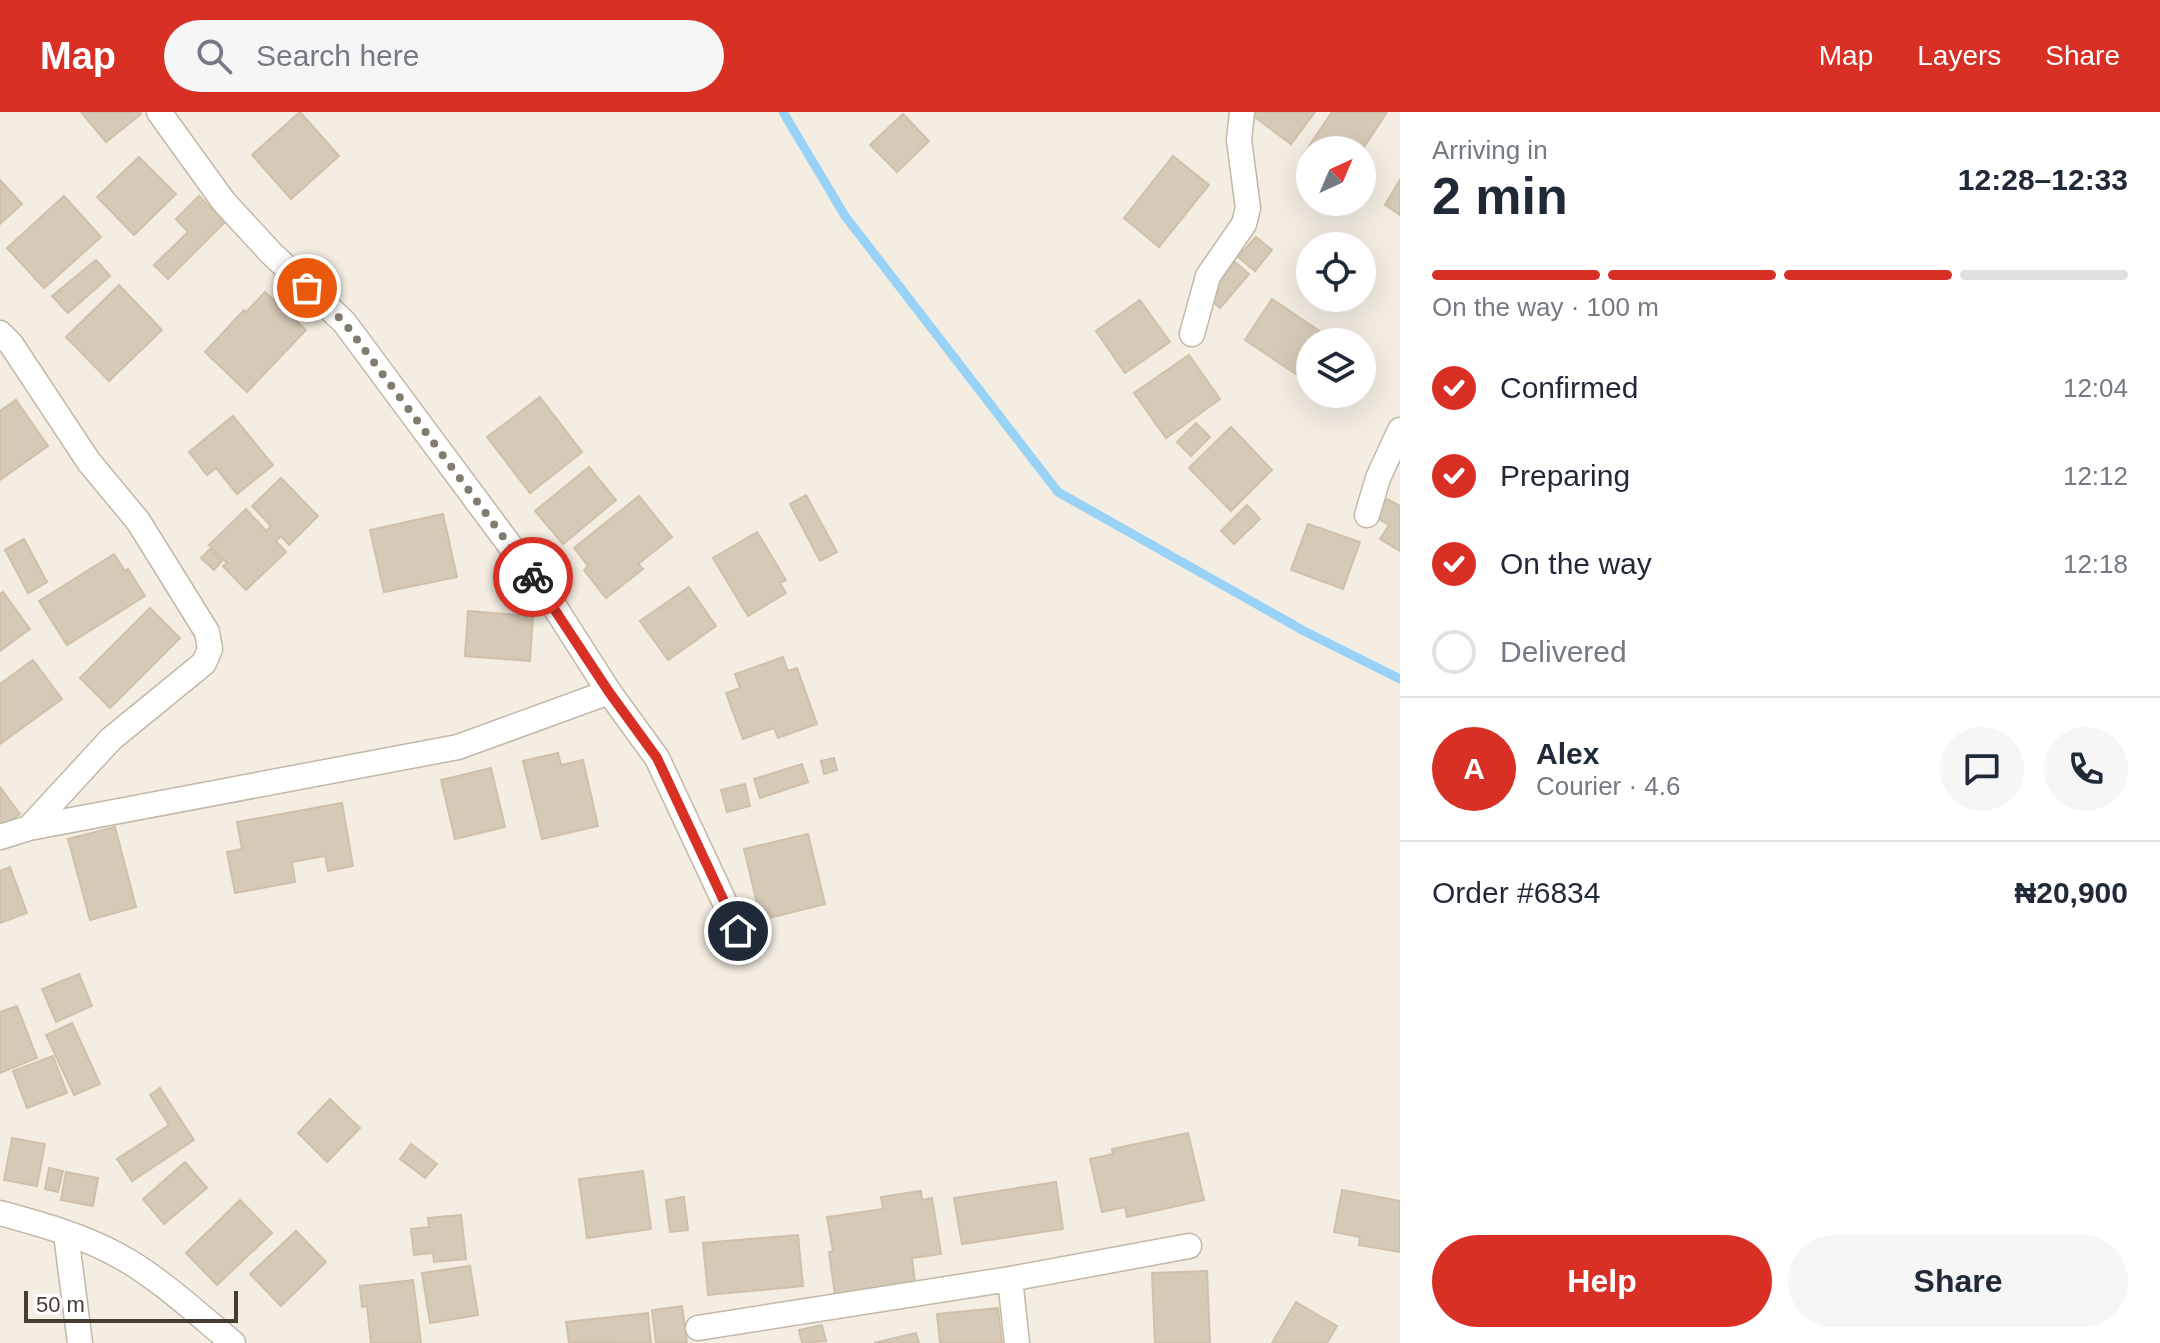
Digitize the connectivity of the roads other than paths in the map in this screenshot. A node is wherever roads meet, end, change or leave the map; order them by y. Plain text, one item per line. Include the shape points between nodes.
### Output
1 (159, 112) edge
2 (1242, 112) edge
3 (0, 333) edge
4 (1192, 334) dead end
5 (1400, 430) edge
6 (1367, 515) dead end
7 (609, 692) junction
8 (29, 828) junction
9 (0, 837) edge
10 (738, 931) dead end
11 (0, 1213) edge
12 (66, 1234) junction
13 (1189, 1246) dead end
14 (1010, 1279) junction
15 (698, 1328) dead end
16 (80, 1343) edge
17 (233, 1343) edge
18 (1017, 1343) edge

1 - 7 street via 224,202 344,322 549,598
2 - 4 street via 1239,140 1248,208 1244,224 1208,276
3 - 8 street via 89,462 138,521 207,632 210,649 204,663 111,739
5 - 6 street
7 - 8 street via 458,747
7 - 10 street via 657,758
8 - 9 street
11 - 12 street
12 - 16 street
12 - 17 street via 121,1257
13 - 14 street
14 - 15 street
14 - 18 street

